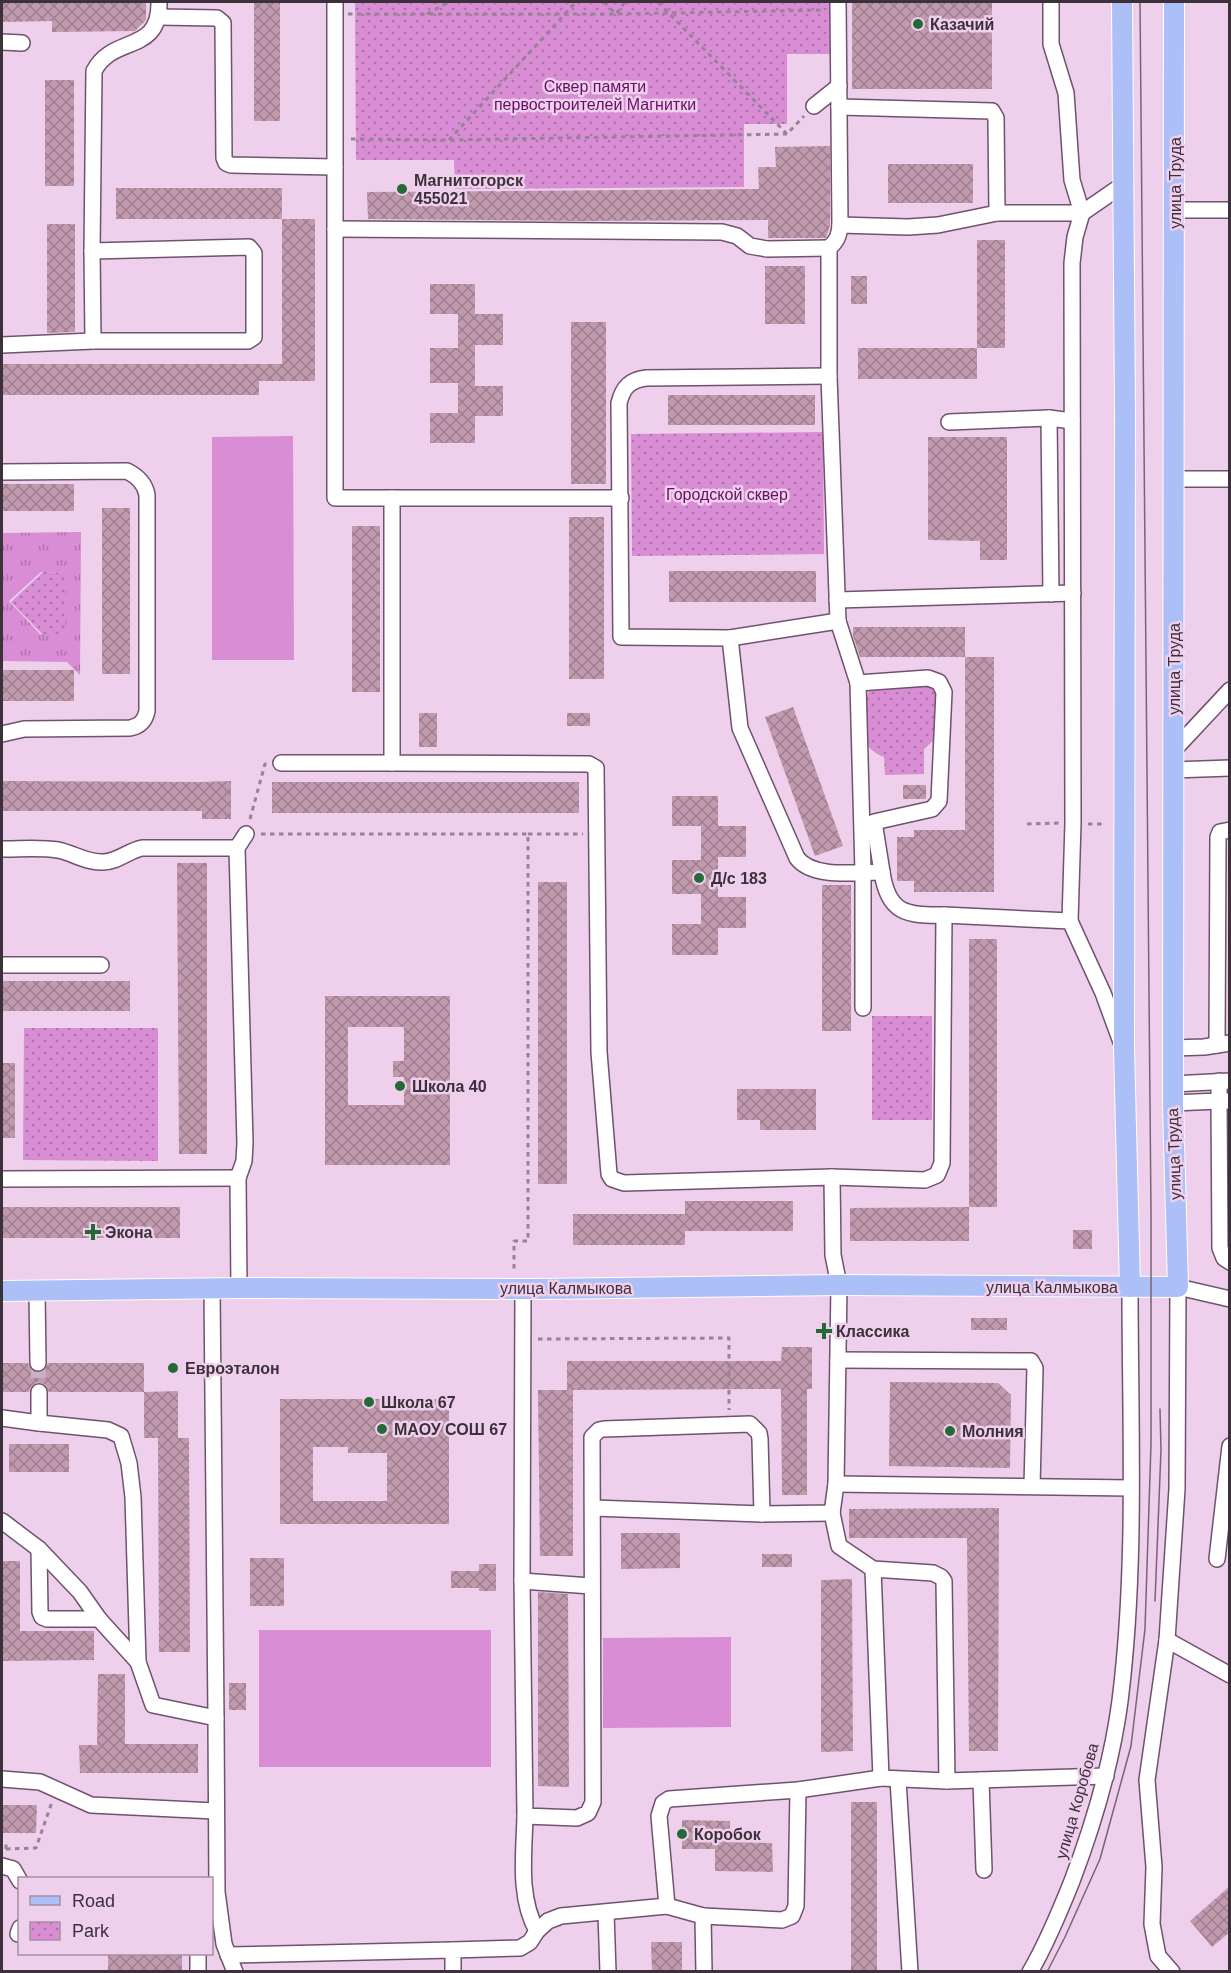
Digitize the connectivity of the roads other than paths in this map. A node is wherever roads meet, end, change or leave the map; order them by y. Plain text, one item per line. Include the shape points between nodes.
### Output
1 (1051, 2) edge
2 (1122, 2) edge
3 (1174, 2) edge
4 (838, 6) edge
5 (335, 8) edge
6 (159, 9) edge
7 (2, 42) edge
8 (22, 43) dead end
9 (839, 86) junction
10 (814, 106) road end
11 (839, 107) junction
12 (335, 167) junction
13 (1124, 184) junction
14 (1175, 210) junction
15 (1230, 210) edge
16 (997, 213) junction
17 (1082, 213) junction
18 (840, 225) junction
19 (335, 229) junction
20 (828, 248) junction
21 (92, 250) junction
22 (93, 341) junction
23 (2, 345) edge
24 (828, 376) junction
25 (1048, 418) junction
26 (1071, 421) junction
27 (949, 422) dead end
28 (2, 472) edge
29 (1174, 479) junction
30 (1230, 479) edge
31 (392, 498) junction
32 (621, 498) junction
33 (1073, 593) junction
34 (1051, 594) junction
35 (837, 600) junction
36 (837, 621) junction
37 (730, 638) junction
38 (858, 683) junction
39 (1230, 690) edge
40 (2, 734) edge
41 (1173, 760) junction
42 (281, 763) road end
43 (392, 763) junction
44 (1230, 768) edge
45 (861, 799) junction
46 (874, 822) junction
47 (1230, 830) edge
48 (246, 834) road end
49 (237, 848) junction
50 (2, 849) edge
51 (863, 872) junction
52 (882, 872) junction
53 (944, 915) junction
54 (1070, 921) junction
55 (2, 965) edge
56 (100, 965) dead end
57 (863, 1008) dead end
58 (1223, 1044) edge
59 (1124, 1048) junction
60 (1173, 1048) junction
61 (1224, 1081) edge
62 (1173, 1093) junction
63 (1224, 1101) edge
64 (832, 1177) junction
65 (238, 1178) junction
66 (2, 1179) edge
67 (1230, 1262) edge
68 (838, 1285) junction
69 (1130, 1287) junction
70 (1178, 1287) junction
71 (239, 1288) junction
72 (519, 1288) junction
73 (212, 1289) junction
74 (2, 1291) edge
75 (38, 1291) junction
76 (1230, 1299) edge
77 (837, 1360) junction
78 (38, 1363) tunnel mouth
79 (39, 1392) tunnel mouth
80 (2, 1418) edge
81 (39, 1424) junction
82 (1230, 1446) edge
83 (836, 1484) junction
84 (1032, 1486) junction
85 (1131, 1488) junction
86 (593, 1508) junction
87 (832, 1513) junction
88 (762, 1514) junction
89 (2, 1521) edge
90 (39, 1549) junction
91 (1217, 1559) dead end
92 (873, 1569) junction
93 (522, 1581) junction
94 (591, 1586) junction
95 (99, 1619) junction
96 (1167, 1640) junction
97 (138, 1662) junction
98 (1230, 1675) edge
99 (216, 1718) junction
100 (1106, 1776) junction
101 (881, 1778) junction
102 (2, 1779) edge
103 (898, 1780) junction
104 (981, 1780) junction
105 (947, 1781) junction
106 (798, 1790) junction
107 (215, 1811) junction
108 (525, 1816) junction
109 (2, 1866) edge
110 (984, 1870) dead end
111 (18, 1878) edge
112 (667, 1906) junction
113 (606, 1913) junction
114 (703, 1916) junction
115 (215, 1920) edge
116 (537, 1931) junction
117 (453, 1950) junction
118 (198, 1955) edge
119 (228, 1955) junction
120 (198, 1971) edge
121 (235, 1971) edge
122 (453, 1971) edge
123 (608, 1971) edge
124 (704, 1971) edge
125 (910, 1971) edge
126 (1030, 1971) edge
127 (1172, 1971) edge

1 - 17 street via 1052,44 1066,93 1072,180
2 - 13 main road
3 - 14 main road, улица Труда
4 - 9 street
5 - 12 street
6 - 12 street via 217,18 223,23 226,163
6 - 21 street via 154,28 145,37 107,54 94,71
7 - 8 street
9 - 10 street
9 - 11 street
11 - 16 street via 992,111 996,117
11 - 18 street
12 - 19 street
13 - 17 street
13 - 59 main road
14 - 15 street
14 - 29 main road, улица Труда
16 - 17 street
16 - 18 street via 938,225
17 - 26 street via 1071,262
18 - 20 street via 839,236
19 - 20 street via 722,232 737,236 750,246 767,249
19 - 31 street via 335,498
20 - 24 street
21 - 22 street
21 - 22 street via 252,248 255,334 251,341
22 - 23 street
24 - 32 street via 636,379 621,393 619,403
24 - 35 street
25 - 26 street
25 - 27 street
25 - 34 street
26 - 33 street
28 - 40 street via 127,471 142,482 147,495 147,711 142,723 130,728 24,729
29 - 30 street
29 - 41 main road, улица Труда
31 - 32 street
31 - 43 street
32 - 37 street via 621,638
33 - 34 street
33 - 54 street
34 - 35 street
35 - 36 street
36 - 37 street
36 - 38 street
37 - 51 street via 740,728 797,858 817,872
38 - 45 street
38 - 46 street via 928,678 939,682 944,692 939,801 932,808
39 - 41 street
41 - 44 street
41 - 60 main road, улица Труда
42 - 43 street
43 - 64 street via 592,765 596,771 599,1052 612,1179 624,1183
45 - 46 street
45 - 51 street
46 - 52 street
47 - 58 street via 1218,837
48 - 49 street
49 - 50 street via 142,848 102,863 55,849
49 - 65 street via 245,1143
51 - 52 street
51 - 57 street
52 - 53 street via 884,888 895,906 917,915
53 - 54 street
53 - 64 street via 940,1170 925,1180
54 - 59 street
55 - 56 street
58 - 60 street
59 - 69 main road
60 - 62 main road, улица Труда
61 - 62 street
61 - 63 street
62 - 63 street
62 - 70 main road, улица Труда
63 - 67 street via 1220,1248
64 - 68 street via 833,1255
65 - 66 street
65 - 71 street
68 - 69 main road, улица Калмыкова
68 - 72 main road, улица Калмыкова
68 - 77 street
69 - 70 main road
69 - 85 street
70 - 76 street
70 - 96 street via 1177,1489
71 - 72 main road, улица Калмыкова
71 - 73 main road, улица Калмыкова
72 - 93 street via 523,1339
73 - 75 main road, улица Калмыкова
73 - 99 street
74 - 75 main road, улица Калмыкова
75 - 78 street
77 - 83 street
77 - 84 street via 1031,1361 1035,1368
79 - 81 street
80 - 81 street
81 - 97 street via 108,1430 124,1442 133,1497
82 - 91 street
83 - 84 street
83 - 87 street
84 - 85 street
85 - 100 street, улица Коробова via 1128,1630
86 - 88 street
86 - 88 street via 591,1442 599,1430 750,1424 759,1433
86 - 94 street
87 - 88 street
87 - 92 street via 841,1548
89 - 90 street
90 - 95 street via 80,1592
90 - 95 street via 42,1617
92 - 101 street
92 - 105 street via 933,1573 944,1581
93 - 94 street
93 - 108 street
94 - 108 street via 592,1808 577,1818
95 - 97 street
96 - 98 street
96 - 127 street via 1147,1780 1154,1867 1152,1924 1158,1956
97 - 99 street via 153,1705
99 - 107 street
100 - 104 street
100 - 126 street, улица Коробова via 1063,1905
101 - 103 street
101 - 106 street
102 - 107 street via 40,1782 99,1806
103 - 105 street
103 - 125 street
104 - 105 street
104 - 110 street
106 - 112 street via 675,1797 663,1803 659,1816
106 - 114 street via 796,1906 792,1916 782,1920
107 - 115 street
108 - 116 street via 524,1893
109 - 111 street via 13,1869
112 - 113 street
112 - 114 street
113 - 116 street via 561,1916
113 - 123 street
114 - 124 street
115 - 119 street
116 - 117 street via 520,1948
117 - 119 street
117 - 122 street
118 - 120 street
119 - 121 street

